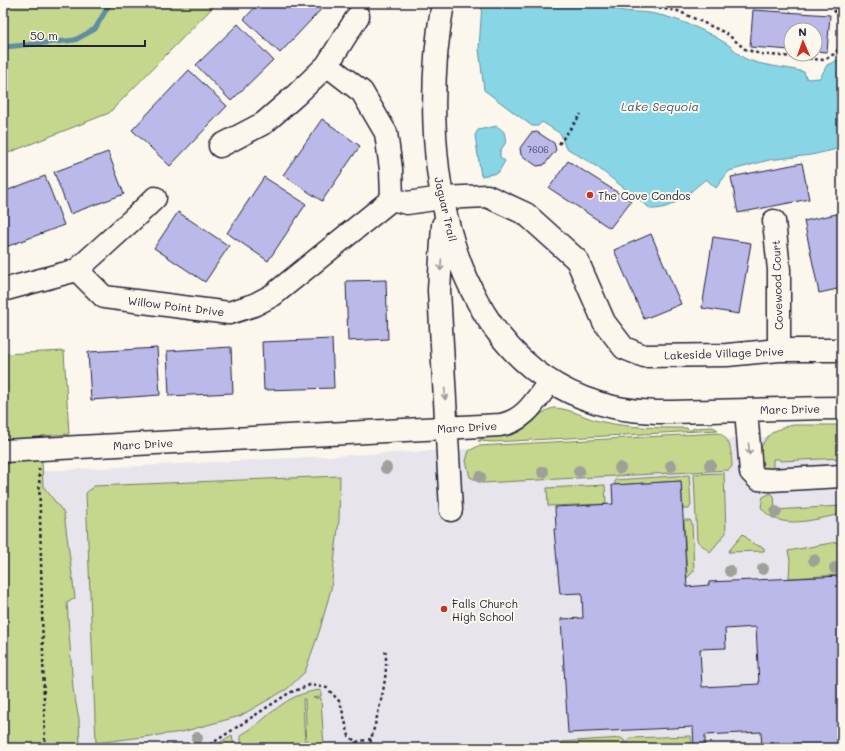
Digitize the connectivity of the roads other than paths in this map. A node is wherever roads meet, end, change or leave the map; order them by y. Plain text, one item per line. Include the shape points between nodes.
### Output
1 (443, 3) edge
2 (358, 16) dead end
3 (327, 65) junction
4 (220, 146) dead end
5 (155, 198) dead end
6 (392, 199) junction
7 (443, 205) junction
8 (774, 221) dead end
9 (77, 270) junction
10 (3, 290) edge
11 (779, 350) junction
12 (842, 350) edge
13 (550, 381) junction
14 (842, 408) edge
15 (746, 410) junction
16 (447, 428) junction
17 (3, 451) edge
18 (842, 476) edge
19 (451, 510) dead end

1 - 7 street, Jaguar Trail via 434,76 437,175
2 - 3 street
3 - 4 street via 264,123
3 - 6 street via 362,92 386,133
5 - 9 street via 128,226
6 - 7 street
6 - 9 street, Willow Point Drive via 273,295 254,305 229,313 104,297
7 - 11 street, Lakeside Village Drive via 487,196 526,214 577,260 604,322 624,348 644,356 727,355
7 - 13 street, Jaguar Trail via 454,246 470,287 487,317 515,353
7 -> 16 street via 439,290
8 - 11 street, Covewood Court via 779,270
9 - 10 street
11 - 12 street, Lakeside Village Drive
13 - 15 street, Marc Drive via 571,393 614,407 665,412
13 - 16 street, Marc Drive via 530,410 508,424
14 - 15 street, Marc Drive
15 -> 18 street via 751,472 758,479
16 - 17 street, Marc Drive
16 - 19 street

